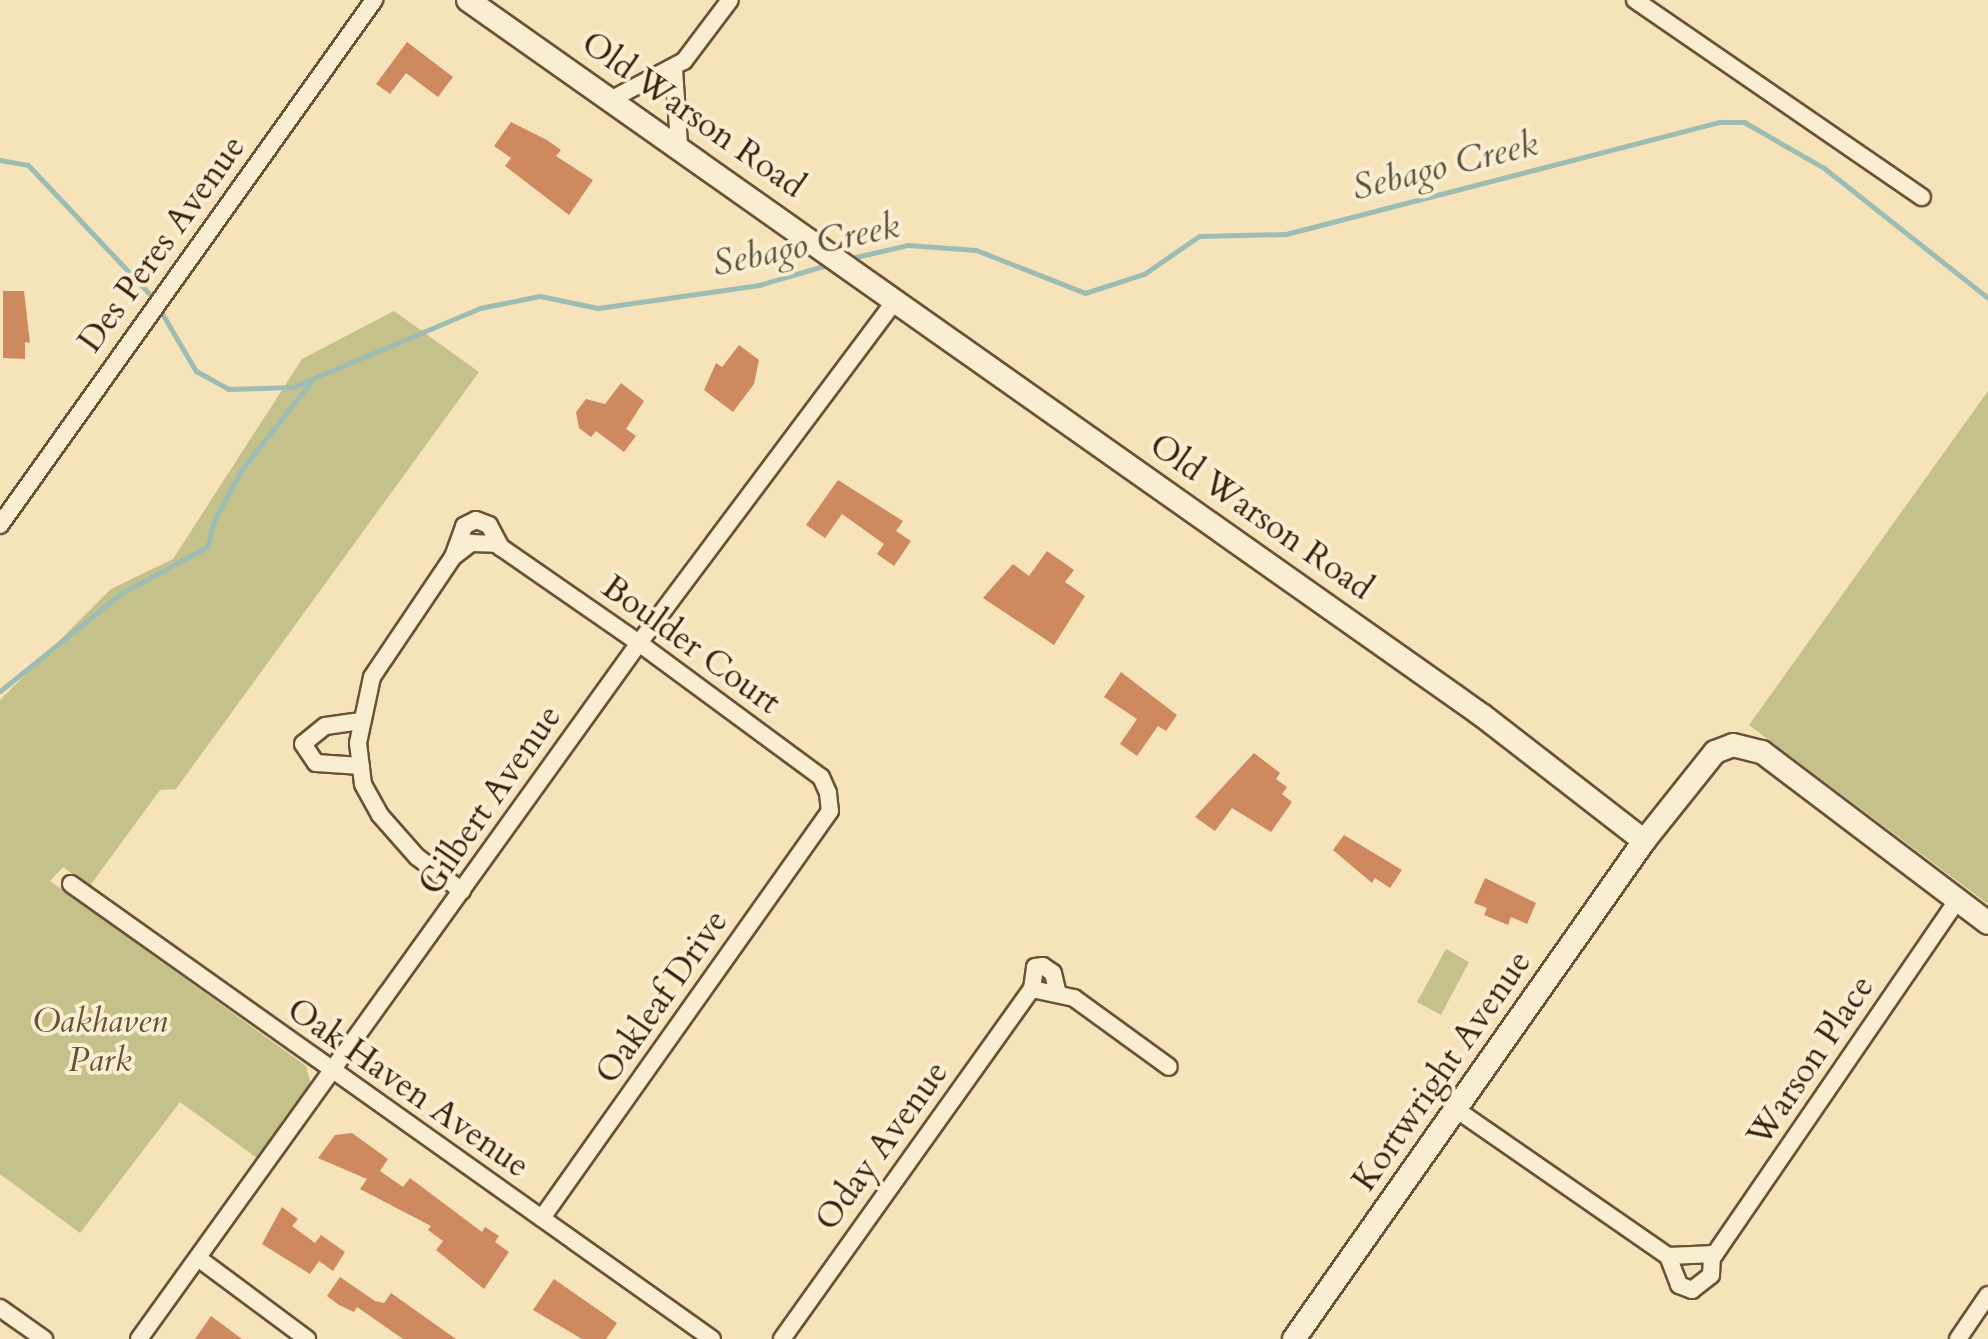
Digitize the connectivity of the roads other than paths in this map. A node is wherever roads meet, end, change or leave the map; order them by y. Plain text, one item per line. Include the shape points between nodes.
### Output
1 (374, 0) edge
2 (468, 0) edge
3 (730, 0) edge
4 (1635, 0) edge
5 (674, 69) junction
6 (614, 98) junction
7 (679, 145) junction
8 (1922, 197) dead end
9 (896, 299) junction
10 (0, 525) edge
11 (639, 643) junction
12 (361, 721) junction
13 (361, 766) junction
14 (830, 811) joint
15 (1644, 841) junction
16 (71, 884) dead end
17 (462, 891) junction
18 (1957, 900) junction
19 (1988, 923) edge
20 (1032, 989) junction
21 (1057, 990) junction
22 (1169, 1067) dead end
23 (333, 1072) junction
24 (1457, 1110) junction
25 (542, 1218) junction
26 (1712, 1254) junction
27 (1668, 1256) junction
28 (198, 1258) junction
29 (1988, 1295) edge
30 (0, 1308) edge
31 (44, 1339) edge
32 (139, 1339) edge
33 (307, 1339) edge
34 (712, 1339) edge
35 (782, 1339) edge
36 (1294, 1339) edge
37 (1958, 1339) edge

1 - 10 street, Des Peres Avenue
2 - 6 street, Old Warson Road
3 - 5 street
4 - 8 street
5 - 6 street
5 - 7 street
6 - 7 street, Old Warson Road
7 - 9 street, Old Warson Road
9 - 11 street, Gilbert Avenue
9 - 15 street, Old Warson Road via 1483,716
11 - 12 street, Boulder Court via 498,546 489,525 476,520 464,526 453,557 372,677
11 - 14 street, Boulder Court via 821,777
11 - 17 street, Gilbert Avenue
12 - 13 street, Boulder Court
12 - 13 street via 325,726 303,744 316,763
13 - 17 street via 363,784 396,837
14 - 25 street, Oakleaf Drive
15 - 18 street via 1715,752 1748,746
15 - 24 street, Kortwright Avenue
16 - 23 street, Oak Haven Avenue
17 - 23 street, Gilbert Avenue
18 - 19 street
18 - 26 street, Warson Place
20 - 21 street
20 - 21 street, Oday Avenue via 1035,967 1043,966 1053,973
20 - 35 street, Oday Avenue
21 - 22 street
23 - 25 street, Oak Haven Avenue
23 - 28 street, Gilbert Avenue
24 - 27 street, Warson Place
24 - 36 street, Kortwright Avenue
25 - 34 street, Oak Haven Avenue
26 - 27 street
26 - 27 street, Warson Place via 1711,1275 1692,1290 1679,1285
28 - 32 street, Gilbert Avenue
28 - 33 street
29 - 37 street
30 - 31 street

